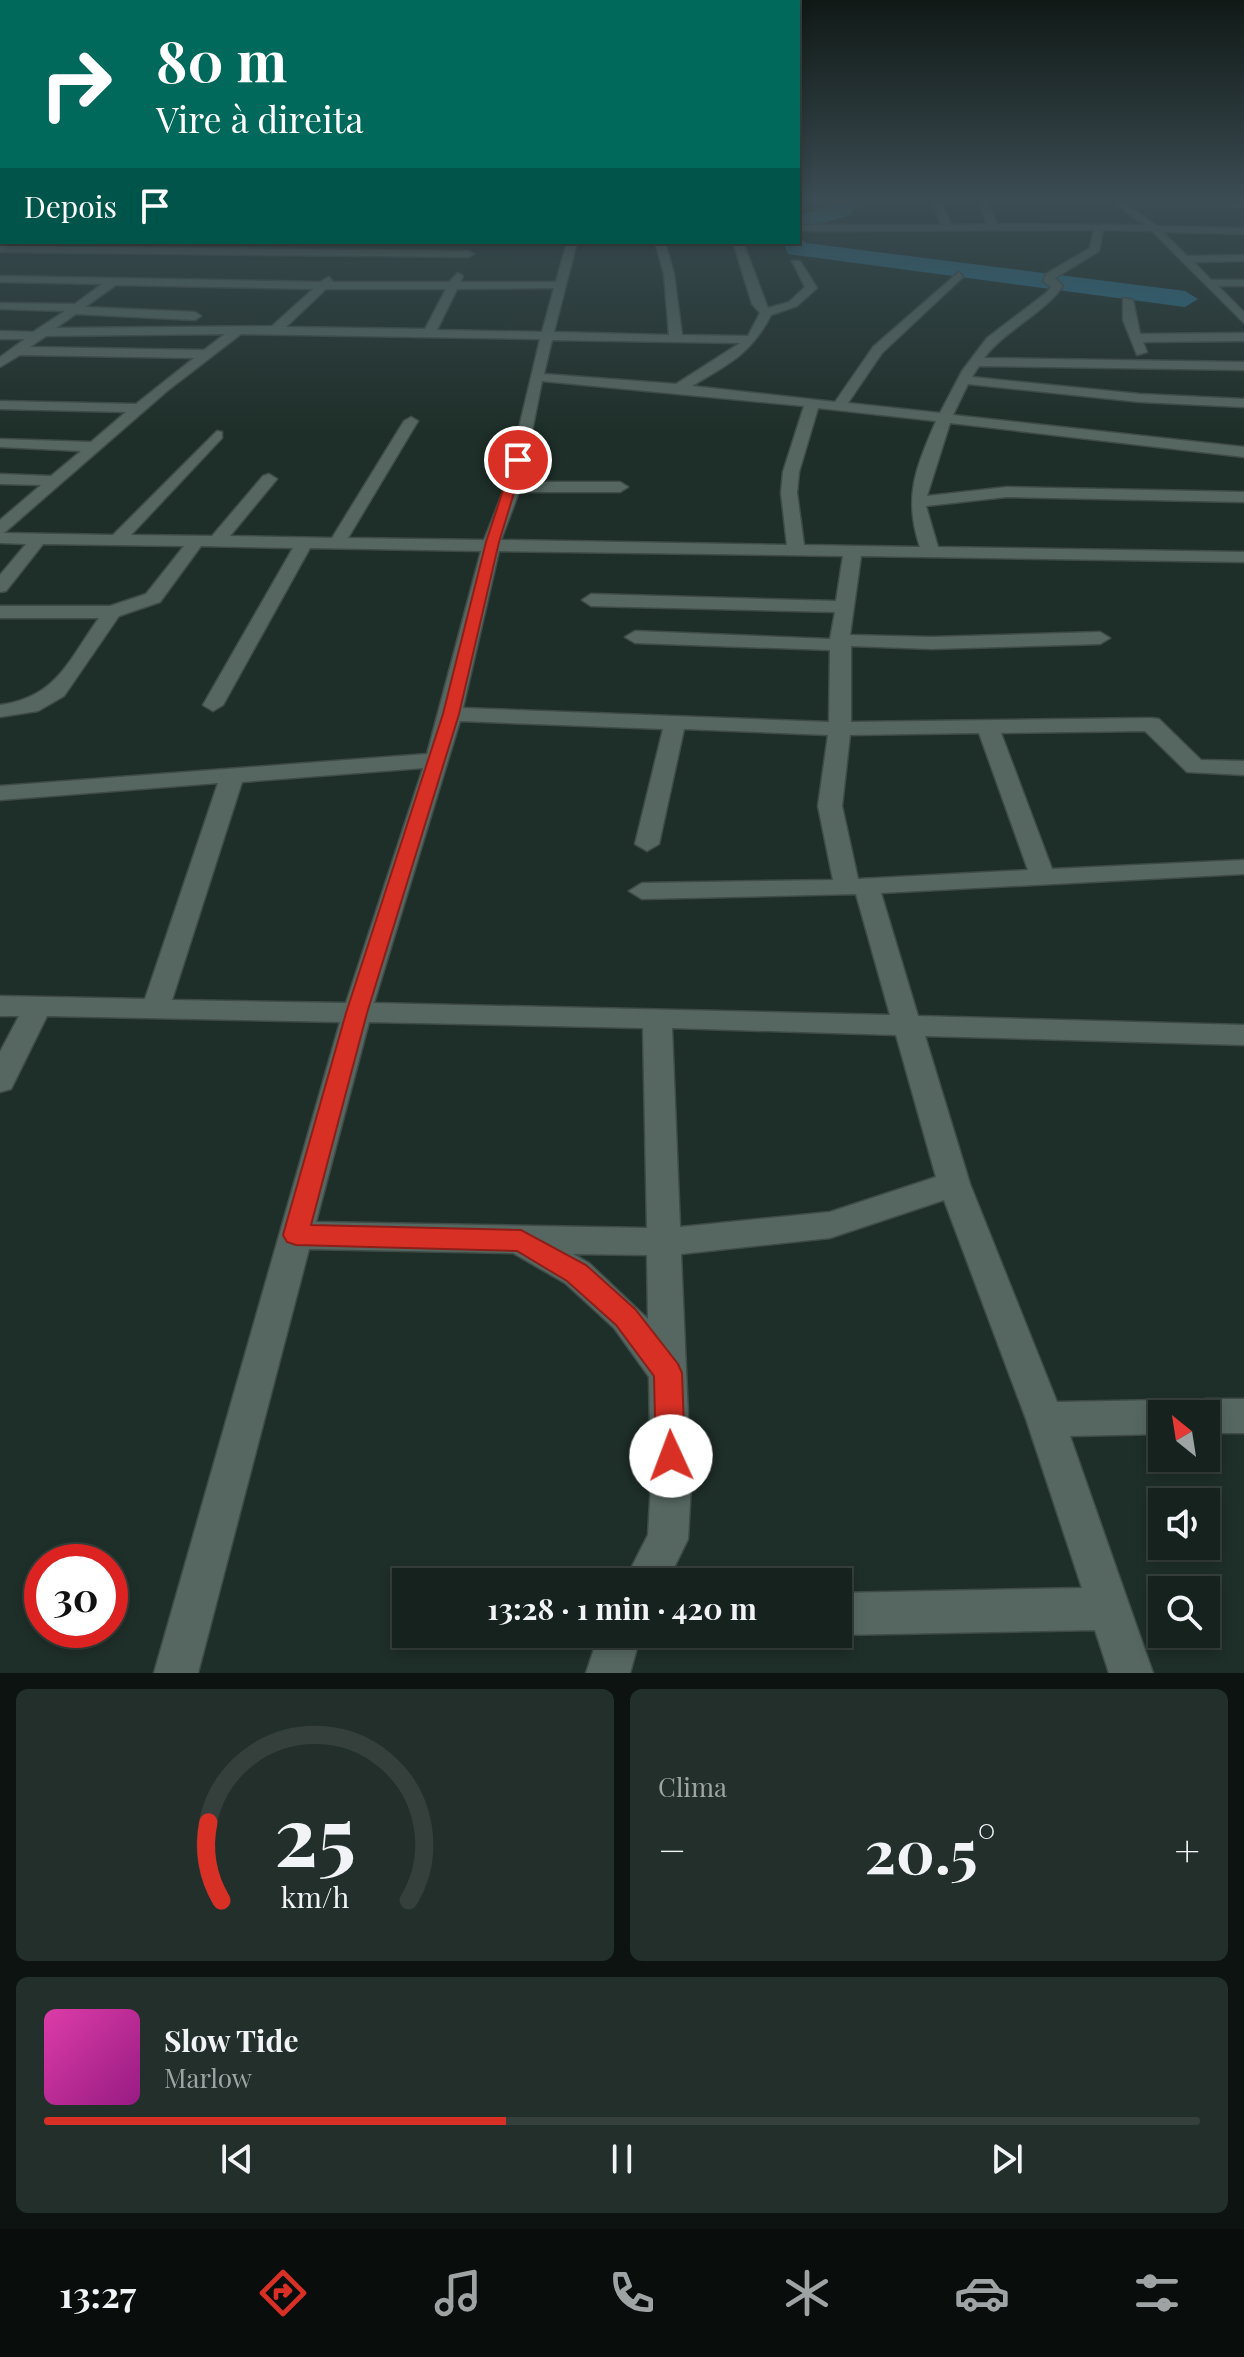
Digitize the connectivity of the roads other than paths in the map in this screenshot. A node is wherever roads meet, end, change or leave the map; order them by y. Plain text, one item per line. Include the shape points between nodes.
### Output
1 (4, 279) edge
2 (118, 279) edge
3 (329, 279) edge
4 (456, 279) edge
5 (563, 279) edge
6 (670, 279) edge
7 (750, 279) edge
8 (806, 279) edge
9 (954, 279) edge
10 (1049, 279) edge
11 (1204, 279) edge
12 (115, 281) junction
13 (1208, 283) junction
14 (1244, 283) edge
15 (325, 285) junction
16 (561, 285) junction
17 (453, 286) junction
18 (1127, 300) dead end
19 (0, 306) edge
20 (72, 309) junction
21 (766, 313) junction
22 (213, 316) dead end
23 (1243, 316) edge
24 (238, 330) junction
25 (275, 330) junction
26 (429, 333) junction
27 (37, 334) junction
28 (548, 334) junction
29 (0, 335) edge
30 (1244, 337) edge
31 (1136, 338) junction
32 (676, 340) junction
33 (752, 340) junction
34 (15, 351) junction
35 (210, 354) junction
36 (977, 362) junction
37 (0, 363) edge
38 (1146, 366) junction
39 (1244, 366) edge
40 (536, 377) junction
41 (965, 380) junction
42 (678, 388) junction
43 (1244, 403) edge
44 (812, 404) junction
45 (0, 405) edge
46 (839, 406) junction
47 (139, 408) junction
48 (946, 417) junction
49 (411, 421) dead end
50 (217, 435) dead end
51 (0, 443) edge
52 (92, 447) junction
53 (1244, 452) edge
54 (0, 479) edge
55 (269, 479) dead end
56 (56, 481) junction
57 (513, 487) junction
58 (620, 487) dead end
59 (1244, 497) edge
60 (918, 502) junction
61 (0, 529) edge
62 (0, 538) edge
63 (39, 538) junction
64 (118, 539) junction
65 (197, 540) junction
66 (217, 541) junction
67 (305, 542) junction
68 (492, 542) junction
69 (337, 543) junction
70 (796, 548) junction
71 (853, 549) junction
72 (930, 550) junction
73 (1244, 557) edge
74 (0, 587) edge
75 (591, 600) dead end
76 (845, 607) junction
77 (0, 612) edge
78 (112, 612) junction
79 (635, 637) dead end
80 (1100, 638) dead end
81 (841, 643) junction
82 (213, 705) dead end
83 (0, 711) edge
84 (451, 714) junction
85 (675, 721) junction
86 (988, 728) junction
87 (840, 729) junction
88 (437, 760) junction
89 (1244, 768) edge
90 (232, 776) junction
91 (0, 793) edge
92 (647, 844) dead end
93 (1244, 867) edge
94 (1043, 878) junction
95 (856, 886) junction
96 (642, 891) dead end
97 (0, 1006) edge
98 (37, 1008) junction
99 (155, 1010) junction
100 (357, 1013) junction
101 (657, 1018) junction
102 (910, 1025) junction
103 (1244, 1035) edge
104 (0, 1081) edge
105 (954, 1184) junction
106 (296, 1235) junction
107 (521, 1241) junction
108 (664, 1242) junction
109 (668, 1373) junction
110 (1220, 1416) edge
111 (1244, 1416) edge
112 (1148, 1417) edge
113 (1045, 1419) junction
114 (652, 1568) edge
115 (1109, 1609) junction
116 (852, 1614) edge
117 (616, 1648) edge
118 (176, 1673) edge
119 (608, 1673) edge
120 (1131, 1673) edge

1 - 12 street
2 - 12 street
3 - 15 street
4 - 17 street
5 - 16 street
6 - 32 street
7 - 21 street
8 - 21 street via 811,288 793,304
9 - 46 street via 875,348
10 - 36 street via 1057,286 1050,298 991,341
11 - 13 street
12 - 15 street
12 - 20 street
13 - 14 street
13 - 23 street
15 - 17 street
15 - 25 street
16 - 17 street
16 - 28 street
17 - 26 street
18 - 31 street
19 - 20 street
20 - 22 street
20 - 27 street
21 - 33 street
24 - 25 street
24 - 27 street
24 - 35 street
25 - 26 street
26 - 28 street
27 - 29 street
27 - 34 street
28 - 32 street
28 - 40 street
30 - 31 street
31 - 38 street
32 - 33 street
33 - 42 street
34 - 35 street
34 - 37 street
35 - 47 street
36 - 38 street
36 - 41 street
38 - 39 street
40 - 42 street
40 - 57 street
41 - 43 street
41 - 48 street
42 - 44 street
44 - 46 street
44 - 70 street via 791,472
45 - 47 street
46 - 48 street
47 - 52 street
48 - 53 street
48 - 60 street via 921,480
49 - 69 street
50 - 64 street
51 - 52 street
52 - 56 street
54 - 56 street
55 - 66 street
56 - 61 street
57 - 58 street
57 - 68 street
59 - 60 street via 1007,492
60 - 72 street
62 - 63 street
63 - 64 street
63 - 74 street
64 - 65 street
65 - 66 street
65 - 78 street via 153,598
66 - 67 street
67 - 69 street
67 - 82 street
68 - 69 street
68 - 70 street
68 - 84 street
70 - 71 street
71 - 72 street
71 - 76 street
72 - 73 street
75 - 76 street
76 - 81 street
77 - 78 street
78 - 83 street via 57,692 31,707
79 - 81 street
80 - 81 street
81 - 87 street
84 - 85 street
84 - 88 street
85 - 87 street
85 - 92 street
86 - 87 street
86 - 89 street via 1151,724 1195,767
86 - 94 street
87 - 95 street via 830,806
88 - 90 street
88 - 100 street
90 - 91 street
90 - 99 street
93 - 94 street
94 - 95 street
95 - 96 street
95 - 102 street
97 - 98 street
98 - 99 street
98 - 104 street
99 - 100 street
100 - 101 street
100 - 106 street
101 - 102 street
101 - 108 street
102 - 103 street
102 - 105 street
105 - 108 street via 830,1225
105 - 113 street
106 - 107 street
106 - 118 street
107 - 108 street
107 - 109 street via 577,1273 626,1317
108 - 109 street
109 - 114 street via 668,1539
110 - 111 street
112 - 113 street
113 - 115 street
115 - 116 street
115 - 120 street
117 - 119 street

